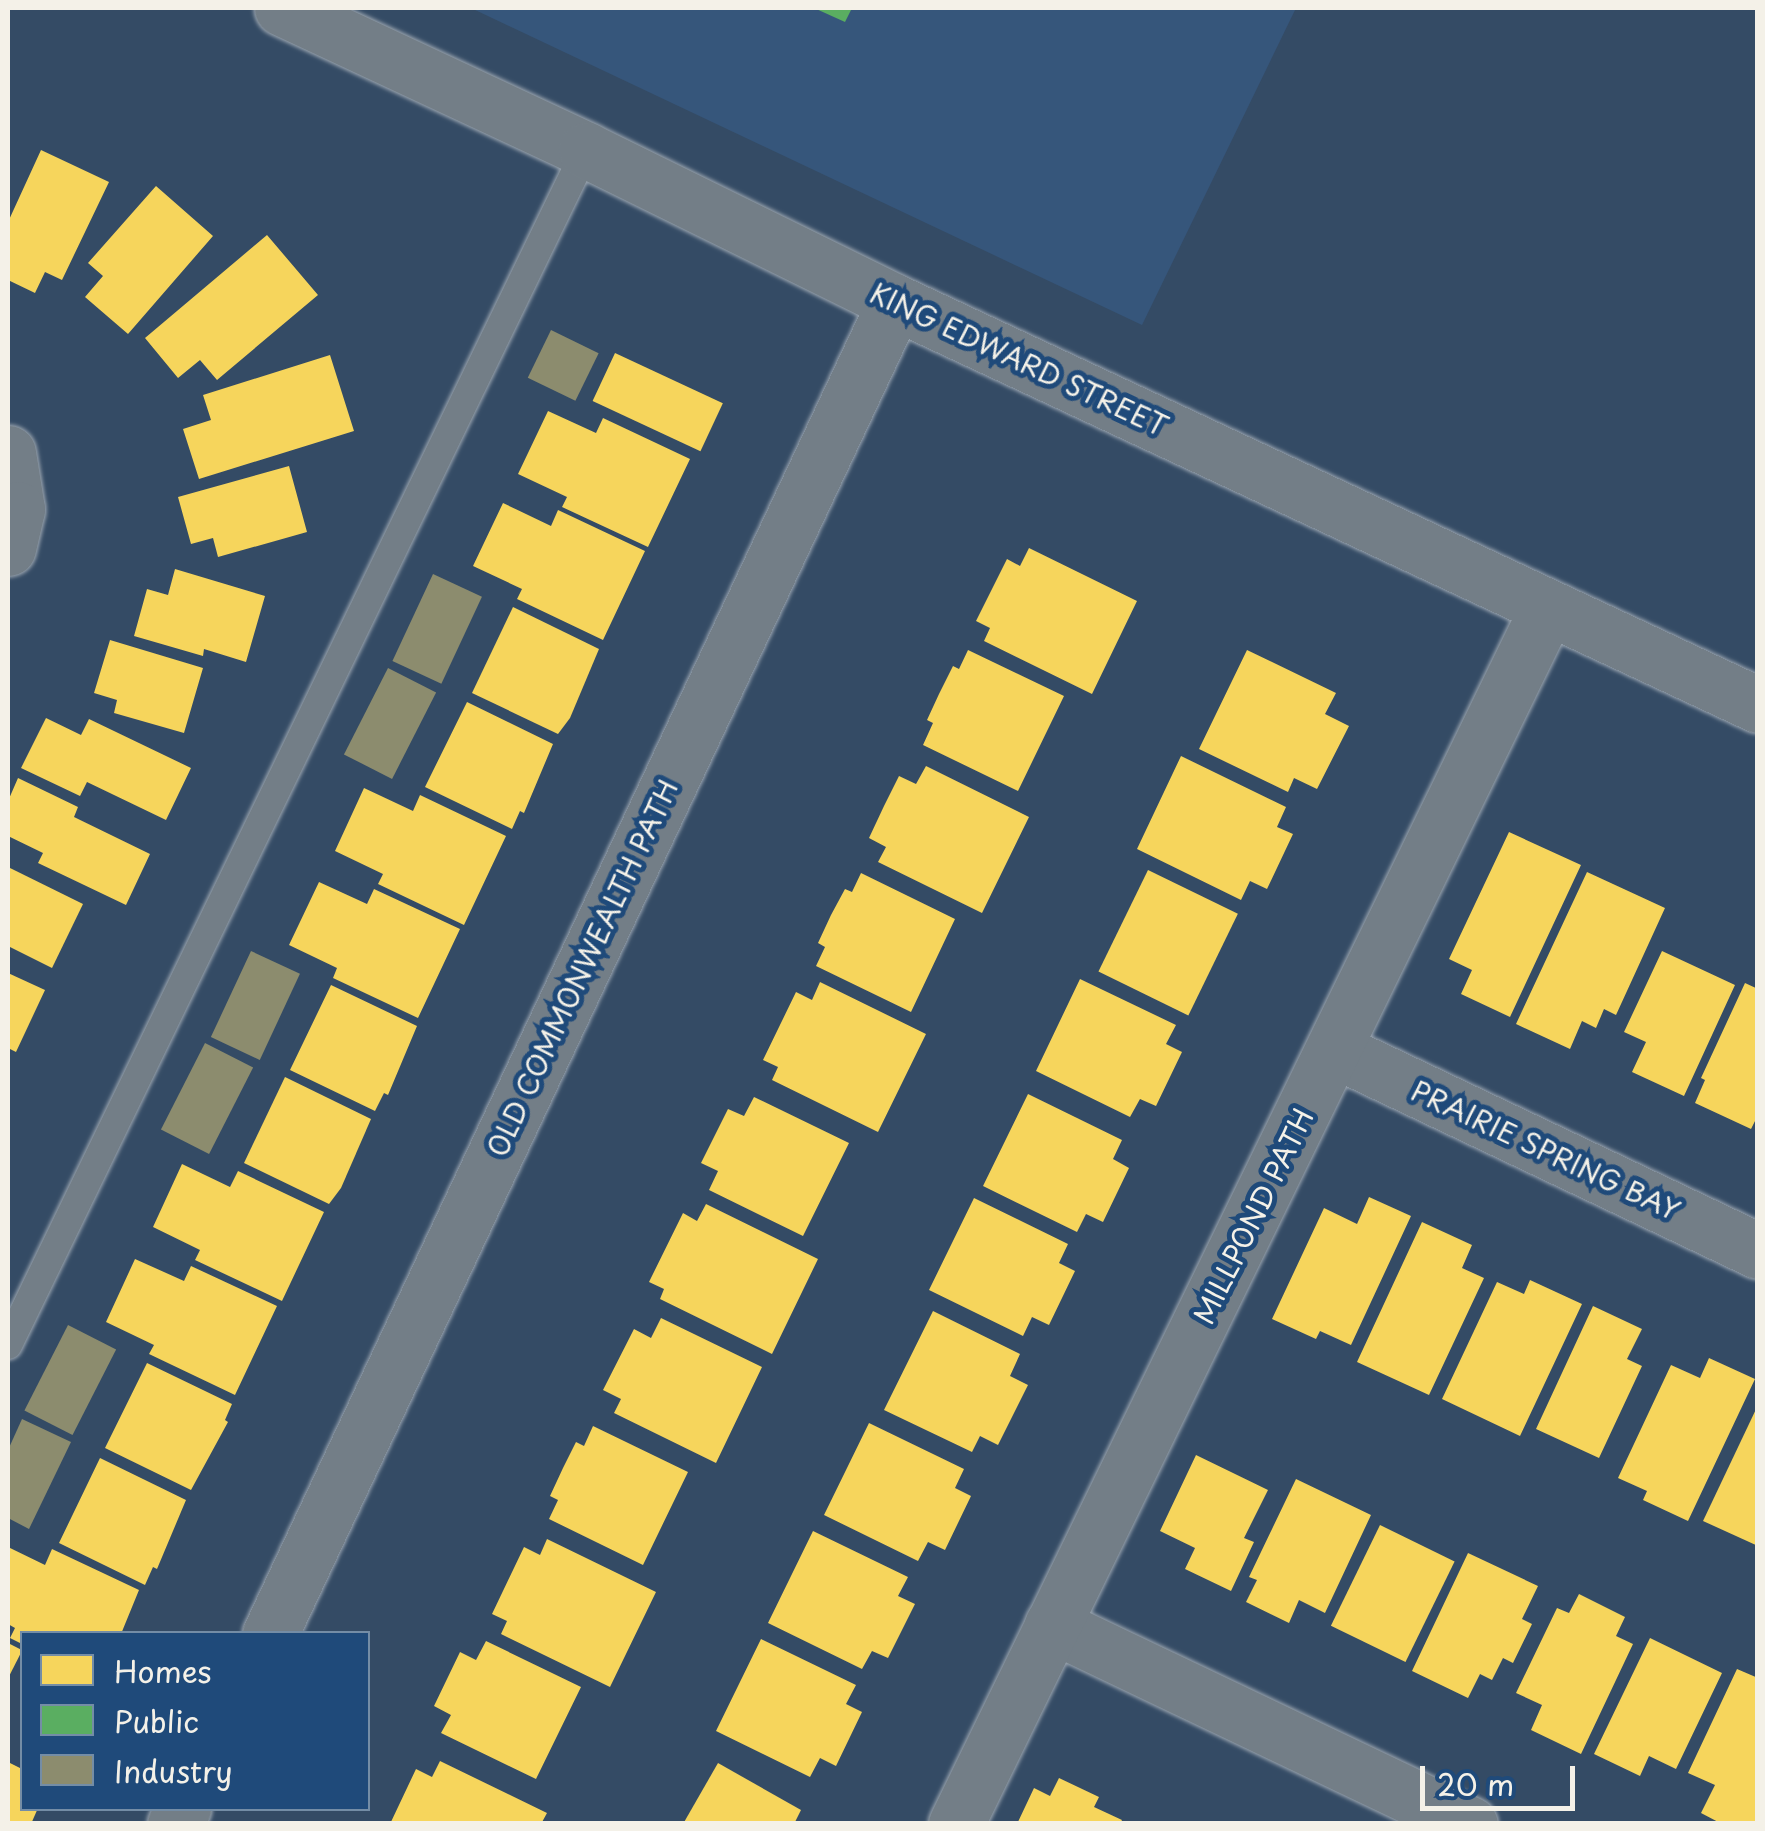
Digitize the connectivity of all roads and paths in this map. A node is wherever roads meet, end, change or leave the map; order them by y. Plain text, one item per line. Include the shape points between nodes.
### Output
1 (282, 8) edge
2 (586, 150) junction
3 (895, 302) junction
4 (8, 453) edge
5 (8, 548) edge
6 (1548, 607) junction
7 (1758, 705) edge
8 (1335, 1050) junction
9 (1758, 1251) edge
10 (8, 1345) edge
11 (1052, 1625) junction
12 (271, 1631) edge
13 (956, 1824) edge
14 (1470, 1824) edge

1 - 2 street, KING EDWARD STREET
2 - 3 street, KING EDWARD STREET
2 - 10 lane
3 - 6 street, KING EDWARD STREET
3 - 12 street, OLD COMMONWEALTH PATH
4 - 5 street via 17,509
6 - 7 street, KING EDWARD STREET
6 - 8 street, MILLPOND PATH
8 - 9 street, PRAIRIE SPRING BAY
8 - 11 street, MILLPOND PATH
11 - 13 street, MILLPOND PATH
11 - 14 street

